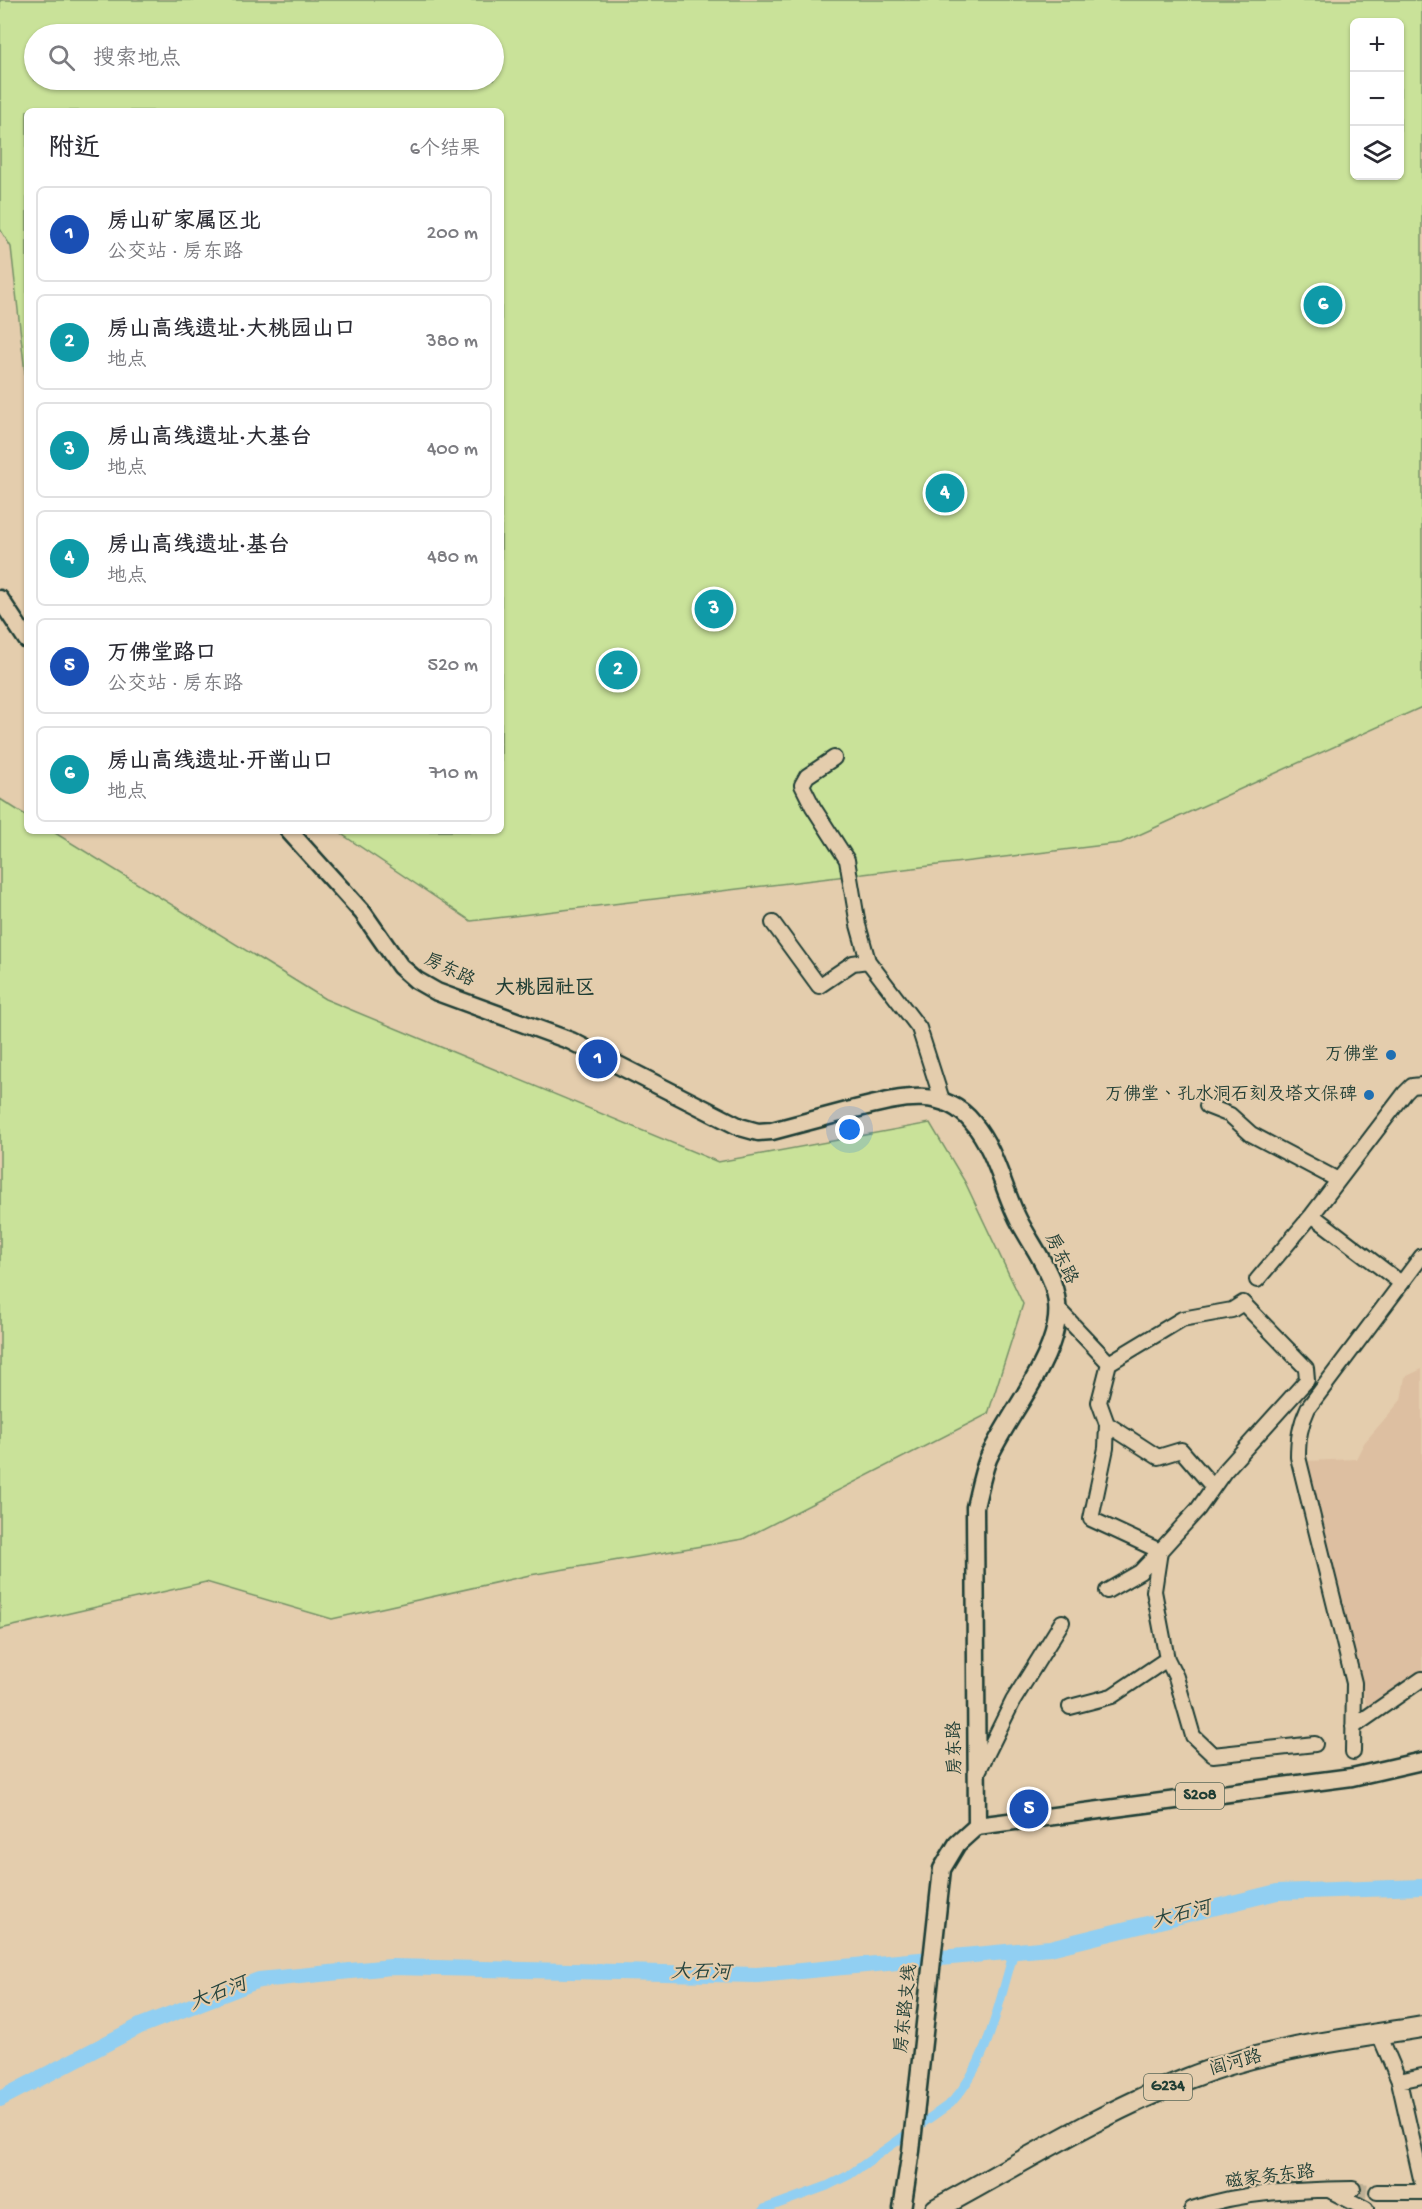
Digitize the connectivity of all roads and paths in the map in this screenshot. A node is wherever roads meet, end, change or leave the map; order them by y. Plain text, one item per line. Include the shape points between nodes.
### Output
1 (0, 599) edge
2 (24, 635) edge
3 (834, 758) dead end
4 (292, 834) edge
5 (773, 923) dead end
6 (868, 961) junction
7 (1422, 1085) edge
8 (942, 1100) junction
9 (1207, 1106) dead end
10 (1338, 1180) junction
11 (1312, 1215) junction
12 (1422, 1256) edge
13 (1257, 1280) dead end
14 (1401, 1283) junction
15 (1059, 1310) junction
16 (1109, 1363) junction
17 (1107, 1424) junction
18 (1213, 1487) junction
19 (1160, 1551) junction
20 (1107, 1591) dead end
21 (1062, 1622) dead end
22 (1167, 1659) junction
23 (1422, 1679) edge
24 (1070, 1707) dead end
25 (1353, 1727) junction
26 (1315, 1744) dead end
27 (1353, 1752) dead end
28 (1422, 1761) edge
29 (976, 1775) junction
30 (977, 1826) junction
31 (1422, 2026) edge
32 (1382, 2041) dead end
33 (1422, 2076) edge
34 (1398, 2081) junction
35 (1422, 2183) edge
36 (1328, 2189) junction
37 (1353, 2189) tunnel mouth
38 (1377, 2192) tunnel mouth
39 (1422, 2192) edge
40 (1211, 2207) edge
41 (902, 2209) edge
42 (936, 2209) edge
43 (1192, 2209) edge
44 (1366, 2209) edge

1 - 2 main road
3 - 6 street via 807,776 802,784 847,860
4 - 8 main road, 房东路 via 363,913 400,966 416,980 445,995 571,1041 740,1126 758,1132 772,1131 904,1097
5 - 6 street via 819,986 853,963
6 - 8 street via 919,1028
7 - 10 street via 1412,1086 1405,1093
8 - 15 main road, 房东路 via 973,1122 985,1140 1019,1221 1046,1267 1057,1293
9 - 10 street via 1230,1115 1251,1134
10 - 11 street
11 - 13 street
11 - 14 street
12 - 14 street
14 - 25 street via 1308,1408 1298,1441 1298,1457 1354,1683
15 - 16 street
15 - 29 main road, 房东路 via 1048,1350 988,1460 975,1507
16 - 17 street via 1099,1402
16 - 18 street via 1182,1319 1232,1310 1243,1304 1306,1368 1307,1380
17 - 18 street via 1158,1457 1181,1450
17 - 19 street via 1091,1519
18 - 19 street
19 - 20 street via 1140,1572
19 - 22 street via 1154,1591
21 - 29 street via 1013,1701
22 - 24 street via 1112,1696
22 - 26 street via 1193,1736 1213,1755
23 - 25 street
25 - 27 street
28 - 30 main road, S208 via 1352,1777
29 - 30 main road, 房东路
30 - 41 main road, 房东路支线 via 957,1844 942,1869
31 - 42 highway, 阎河路 / G234 via 1282,2051 1187,2079 1082,2130
32 - 34 street
33 - 34 street
34 - 35 street
36 - 37 street, 磁家务东路
36 - 40 street, 磁家务东路 via 1289,2190
36 - 44 street
38 - 39 street
40 - 43 street, 磁家务东路

